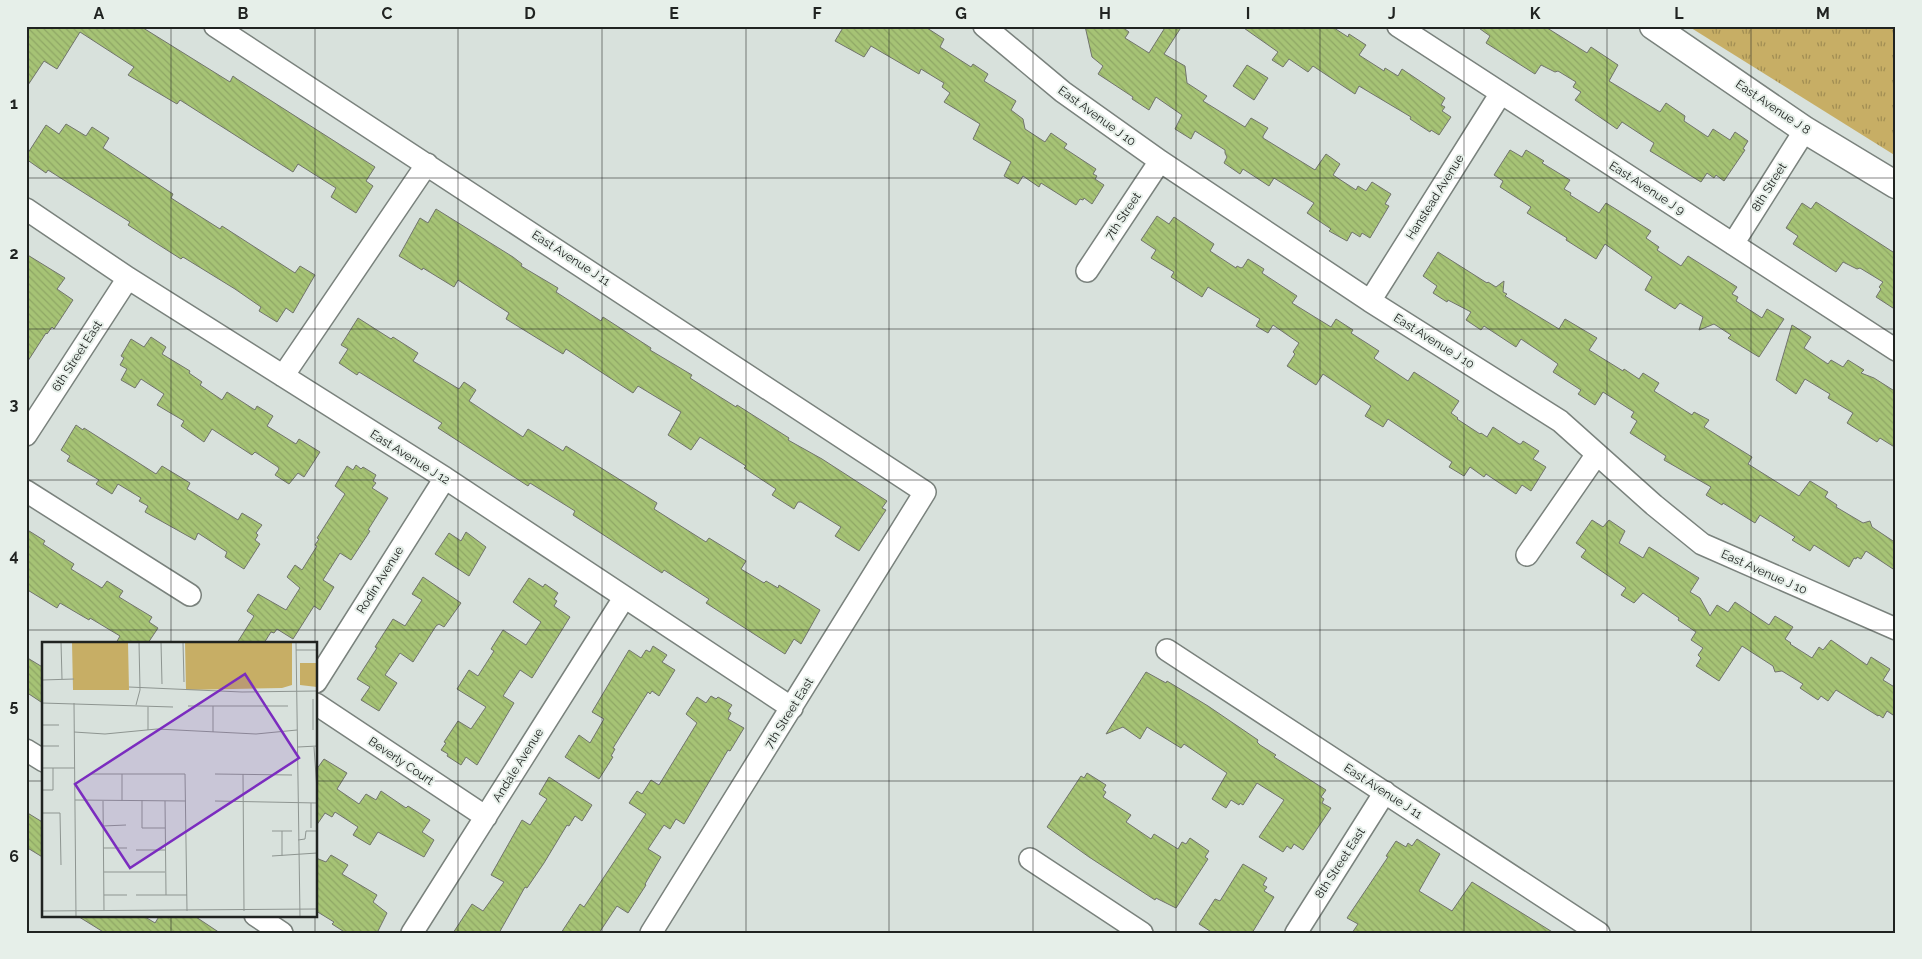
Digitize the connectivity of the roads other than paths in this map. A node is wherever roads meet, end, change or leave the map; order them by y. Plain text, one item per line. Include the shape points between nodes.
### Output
1 (215, 26) edge
2 (984, 26) edge
3 (1398, 26) edge
4 (1653, 26) edge
5 (1501, 93) junction
6 (1805, 130) junction
7 (1160, 161) junction
8 (427, 164) junction
9 (1896, 185) edge
10 (26, 209) edge
11 (1733, 244) junction
12 (1087, 272) dead end
13 (128, 278) junction
14 (1370, 301) junction
15 (1896, 350) edge
16 (283, 376) junction
17 (26, 435) edge
18 (1597, 454) junction
19 (445, 478) junction
20 (26, 491) edge
21 (926, 492) joint
22 (1527, 555) dead end
23 (190, 595) dead end
24 (624, 598) junction
25 (1896, 629) edge
26 (1167, 650) dead end
27 (318, 679) edge
28 (318, 705) edge
29 (792, 708) junction
30 (26, 750) edge
31 (42, 760) edge
32 (1385, 792) junction
33 (486, 817) junction
34 (1030, 859) dead end
35 (256, 916) edge
36 (282, 933) edge
37 (412, 933) edge
38 (651, 933) edge
39 (1142, 933) edge
40 (1296, 933) edge
41 (1599, 933) edge

1 - 8 street, East Avenue J 11
2 - 7 street, East Avenue J 10 via 1063,92
3 - 5 street, East Avenue J 9
4 - 6 street, East Avenue J 8
5 - 11 street, East Avenue J 9
5 - 14 street, Hanstead Avenue
6 - 9 street, East Avenue J 8
6 - 11 street, 8th Street
7 - 12 street, 7th Street
7 - 14 street, East Avenue J 10
8 - 16 street
8 - 21 street, East Avenue J 11
10 - 13 street, East Avenue J 12
11 - 15 street, East Avenue J 9
13 - 16 street, East Avenue J 12
13 - 17 street, 6th Street East
14 - 18 street, East Avenue J 10 via 1560,421
16 - 19 street, East Avenue J 12
18 - 22 street
18 - 25 street, East Avenue J 10 via 1702,544
19 - 24 street, East Avenue J 12
19 - 27 street, Rodin Avenue
20 - 23 street
21 - 29 street, 7th Street East
24 - 29 street, East Avenue J 12
24 - 33 street, Andale Avenue
26 - 32 street, East Avenue J 11
28 - 33 street, Beverly Court
29 - 38 street, 7th Street East
30 - 31 street
32 - 40 street, 8th Street East
32 - 41 street, East Avenue J 11
33 - 37 street, Andale Avenue
34 - 39 street
35 - 36 street

